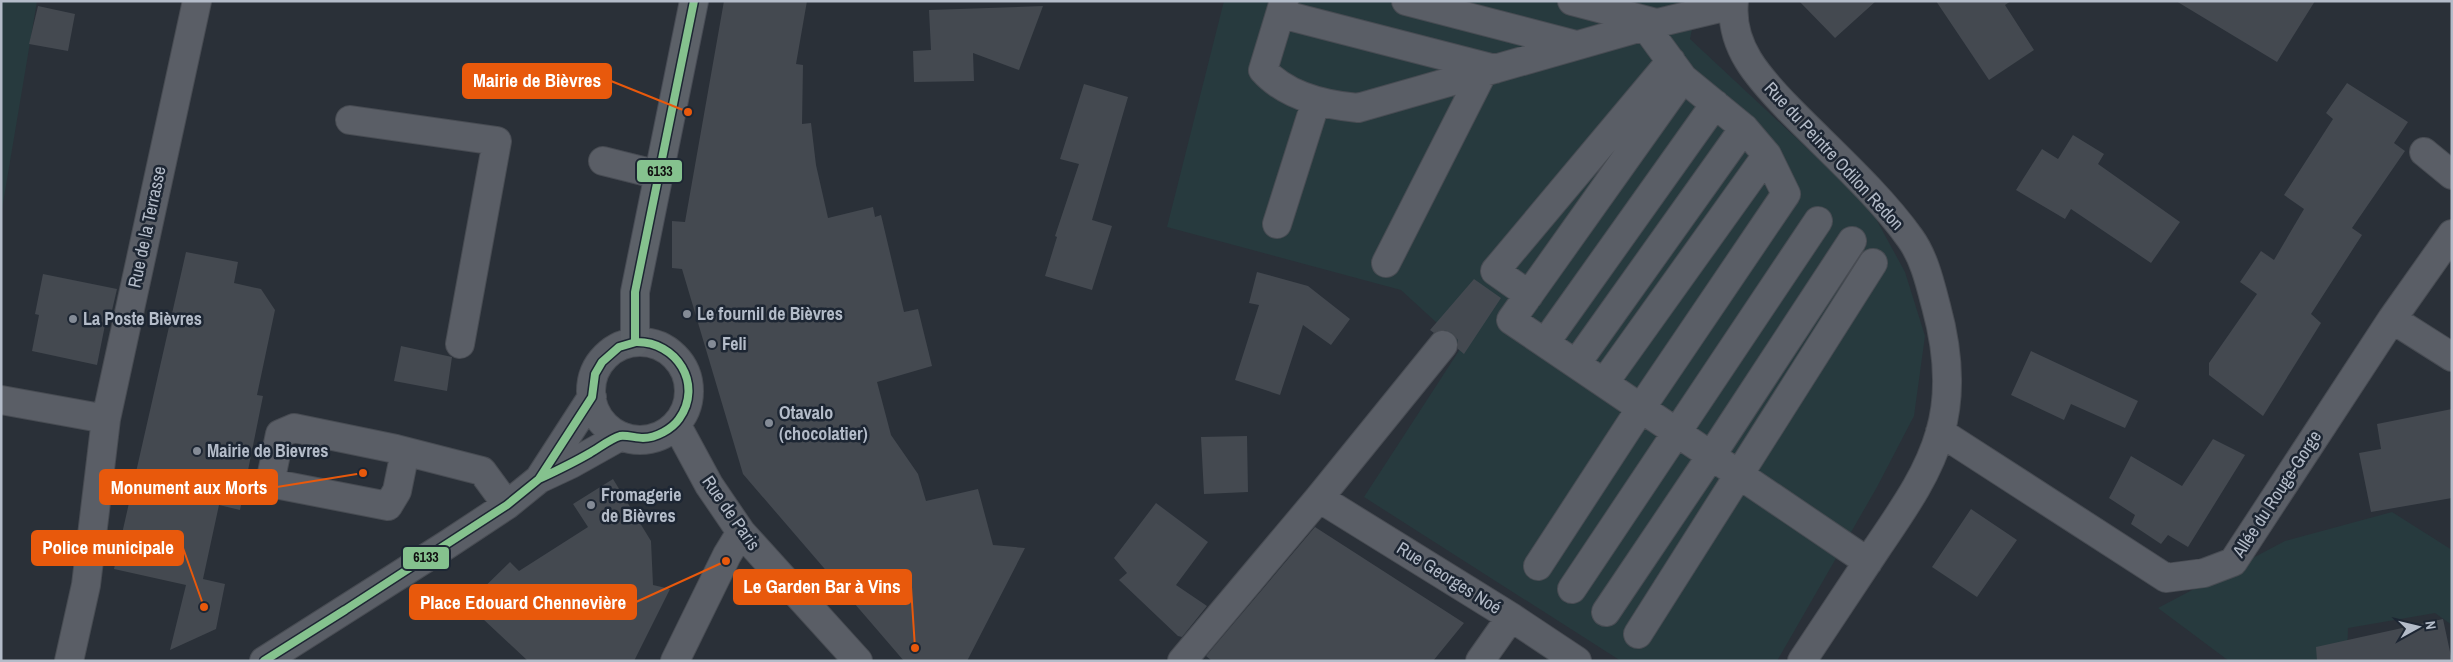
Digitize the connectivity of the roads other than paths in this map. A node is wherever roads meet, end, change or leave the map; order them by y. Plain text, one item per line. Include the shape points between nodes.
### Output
1 (197, 1) edge
2 (694, 1) edge
3 (1406, 1) edge
4 (1572, 1) edge
5 (1733, 3) edge
6 (1282, 8) edge
7 (1666, 17) edge
8 (1577, 46) junction
9 (1677, 70) junction
10 (1489, 71) junction
11 (1316, 101) junction
12 (1715, 104) junction
13 (350, 120) dead end
14 (1744, 128) junction
15 (1628, 133) junction
16 (2424, 152) dead end
17 (1593, 154) junction
18 (1767, 155) junction
19 (603, 161) dead end
20 (1618, 170) junction
21 (658, 175) junction
22 (2452, 175) edge
23 (1569, 182) junction
24 (1596, 201) junction
25 (1545, 211) junction
26 (1818, 221) dead end
27 (1277, 224) dead end
28 (1573, 232) junction
29 (2452, 234) edge
30 (1520, 241) junction
31 (1852, 241) dead end
32 (1386, 263) dead end
33 (1551, 263) junction
34 (1873, 263) dead end
35 (1529, 296) junction
36 (2392, 319) junction
37 (635, 342) junction
38 (1545, 343) junction
39 (460, 344) dead end
40 (1442, 345) dead end
41 (2452, 356) edge
42 (1576, 364) junction
43 (1604, 383) junction
44 (592, 397) junction
45 (1, 400) edge
46 (1641, 408) junction
47 (106, 419) junction
48 (676, 424) junction
49 (1940, 432) junction
50 (1678, 433) junction
51 (621, 436) junction
52 (405, 452) junction
53 (1712, 456) junction
54 (1739, 475) junction
55 (539, 478) junction
56 (1319, 498) junction
57 (507, 505) junction
58 (741, 532) junction
59 (1868, 562) junction
60 (1538, 566) dead end
61 (1572, 589) dead end
62 (1606, 612) dead end
63 (1511, 617) junction
64 (1638, 634) dead end
65 (272, 659) edge
66 (70, 661) edge
67 (675, 661) edge
68 (858, 661) edge
69 (1182, 661) edge
70 (1480, 661) edge
71 (1577, 661) edge
72 (1802, 661) edge

1 - 47 street, Rue de la Terrasse
2 - 21 main road
3 - 8 street
4 - 7 street
5 - 7 street
5 - 49 street, Rue du Peintre Odilon Redon via 1738,43 1749,63 1766,85 1885,207 1911,239 1928,276 1946,357 1946,398
6 - 10 street
6 - 11 street via 1263,70 1274,83
7 - 8 street
7 - 9 street
8 - 10 street
9 - 12 street
9 - 15 street
10 - 11 street via 1358,108
10 - 32 street
11 - 27 street
12 - 14 street
12 - 38 street
13 - 39 street via 498,141
14 - 18 street
14 - 42 street
15 - 17 street
15 - 20 street
16 - 22 street
17 - 20 street
17 - 23 street
18 - 43 street
18 - 46 street via 1786,194
19 - 21 street
20 - 24 street
21 - 37 main road via 635,292
23 - 24 street
23 - 25 street
24 - 28 street
25 - 28 street
25 - 30 street
26 - 50 street
28 - 33 street
29 - 36 street, Allée du Rouge-Gorge
30 - 33 street
30 - 35 street via 1495,271
31 - 53 street
33 - 35 street
34 - 54 street
35 - 38 street via 1511,320
36 - 41 street
36 - 49 street, Allée du Rouge-Gorge via 2233,562 2204,572 2166,578
37 - 44 street via 612,351 603,360 592,384
37 - 48 street via 665,348 685,371 688,401
38 - 42 street
40 - 56 street
42 - 43 street
43 - 46 street
44 - 51 street via 597,413
44 - 55 street
45 - 47 street
46 - 50 street
46 - 60 street
47 - 66 street, Rue de la Terrasse via 86,585
48 - 51 street via 650,439 635,440
48 - 58 street, Rue de Paris
49 - 59 street, Rue du Peintre Odilon Redon via 1918,488
50 - 53 street
50 - 61 street
51 - 55 street via 572,464
52 - 52 street via 294,428 280,434 270,483 388,506 397,491
52 - 57 street via 482,471
53 - 54 street
53 - 62 street
54 - 59 street
54 - 64 street
55 - 57 street
56 - 63 street, Rue Georges Noé
56 - 69 street
57 - 65 street
58 - 67 street
58 - 68 street, Rue de Paris
59 - 72 street, Rue du Peintre Odilon Redon
63 - 70 street
63 - 71 street, Rue Georges Noé

